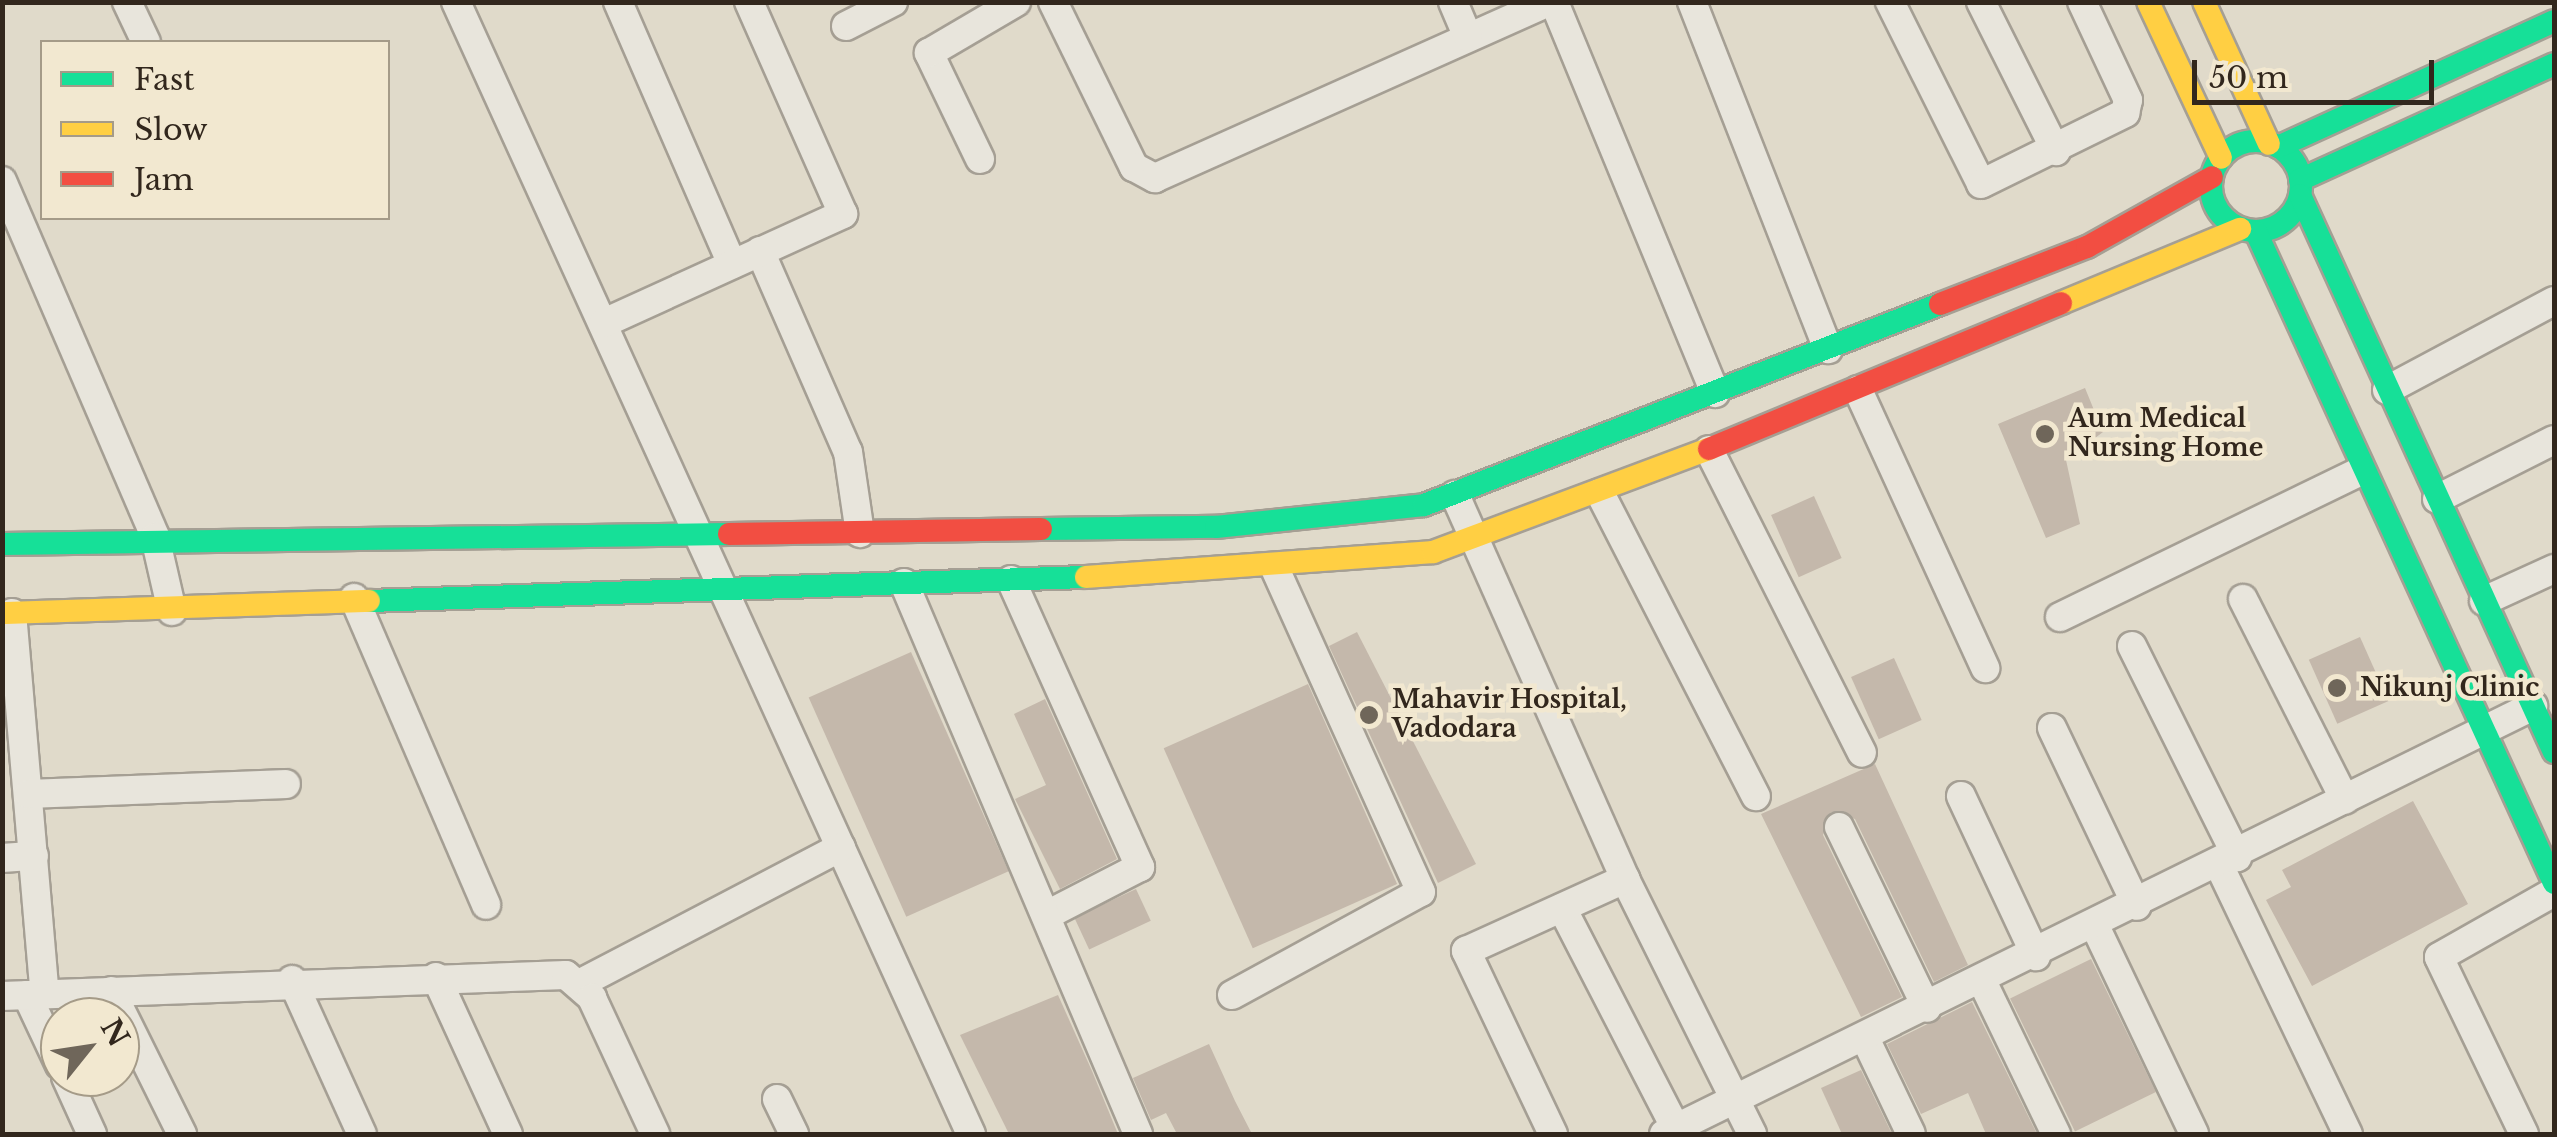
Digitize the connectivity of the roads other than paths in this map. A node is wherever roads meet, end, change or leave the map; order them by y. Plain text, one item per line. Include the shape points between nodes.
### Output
1 (127, 2) edge
2 (456, 2) edge
3 (618, 2) edge
4 (748, 2) edge
5 (894, 2) edge
6 (1016, 2) edge
7 (1052, 2) edge
8 (1452, 2) edge
9 (1551, 2) edge
10 (1692, 2) edge
11 (1890, 2) edge
12 (1981, 2) edge
13 (2082, 2) edge
14 (2148, 2) edge
15 (2204, 2) edge
16 (2554, 21) edge
17 (846, 26) dead end
18 (1468, 37) junction
19 (145, 40) edge
20 (2554, 64) edge
21 (2274, 145) junction
22 (2056, 150) junction
23 (980, 159) dead end
24 (2216, 167) junction
25 (2, 181) edge
26 (2300, 188) junction
27 (2248, 230) junction
28 (760, 251) junction
29 (732, 264) junction
30 (2554, 301) edge
31 (604, 323) junction
32 (1828, 349) junction
33 (1858, 390) junction
34 (2386, 390) junction
35 (1716, 393) junction
36 (2554, 440) edge
37 (1709, 450) junction
38 (2362, 471) junction
39 (1600, 494) junction
40 (1455, 495) junction
41 (2437, 499) junction
42 (860, 533) junction
43 (155, 536) junction
44 (702, 536) junction
45 (1477, 539) junction
46 (2, 544) edge
47 (1275, 568) junction
48 (2554, 568) edge
49 (1012, 580) junction
50 (904, 583) junction
51 (721, 584) junction
52 (354, 598) junction
53 (2244, 599) dead end
54 (2484, 601) junction
55 (172, 611) junction
56 (8, 613) edge
57 (2060, 617) dead end
58 (2132, 646) dead end
59 (1985, 668) dead end
60 (2533, 706) junction
61 (12, 720) edge
62 (2052, 728) dead end
63 (2482, 733) junction
64 (2554, 752) edge
65 (1862, 753) dead end
66 (286, 784) dead end
67 (29, 794) junction
68 (1756, 796) dead end
69 (1961, 796) dead end
70 (2346, 800) junction
71 (1840, 827) dead end
72 (840, 847) junction
73 (34, 856) junction
74 (2, 858) edge
75 (2228, 862) junction
76 (1625, 879) junction
77 (2554, 883) edge
78 (2554, 892) edge
79 (486, 905) dead end
80 (2137, 906) junction
81 (1562, 908) junction
82 (1049, 914) junction
83 (2096, 926) junction
84 (2036, 956) junction
85 (436, 977) junction
86 (292, 980) junction
87 (1982, 981) junction
88 (582, 982) junction
89 (112, 991) junction
90 (25, 995) edge
91 (1232, 995) dead end
92 (1928, 1008) junction
93 (40, 1025) edge
94 (1865, 1038) junction
95 (75, 1097) edge
96 (777, 1099) dead end
97 (1735, 1101) junction
98 (1670, 1132) edge
99 (92, 1134) edge
100 (182, 1134) edge
101 (362, 1134) edge
102 (508, 1134) edge
103 (655, 1134) edge
104 (794, 1134) edge
105 (971, 1134) edge
106 (1138, 1134) edge
107 (1553, 1134) edge
108 (1752, 1134) edge
109 (1911, 1134) edge
110 (2056, 1134) edge
111 (2194, 1134) edge
112 (2348, 1134) edge
113 (2524, 1134) edge

1 - 19 street
2 - 31 street
3 - 29 street
4 - 28 street via 843,214
5 - 17 street
6 - 23 street via 929,53
7 - 18 street via 1134,167 1155,178
8 - 18 street
9 - 18 street
9 - 35 street
10 - 32 street
11 - 22 street via 1976,180 1987,183
12 - 22 street
13 - 22 street via 2128,100 2115,122
14 - 24 street
15 - 21 street
16 - 21 street
20 - 26 street
21 - 24 street via 2243,143
21 - 26 street
24 - 27 street via 2218,211
24 - 32 street via 2087,247
25 - 43 street
26 - 27 street via 2284,222
26 - 34 street
27 - 33 street
27 - 38 street
28 - 29 street
28 - 42 street via 848,452
29 - 31 street
30 - 34 street
31 - 44 street
32 - 35 street
33 - 37 street
33 - 59 street
34 - 41 street
35 - 40 street
36 - 41 street
37 - 39 street
37 - 65 street
38 - 57 street
38 - 63 street
39 - 45 street
39 - 68 street
40 - 42 street via 1216,526
40 - 45 street
41 - 54 street
42 - 44 street
43 - 44 street
43 - 46 street
43 - 55 street
44 - 51 street
45 - 47 street
45 - 76 street
47 - 49 street
47 - 91 street via 1421,892
48 - 54 street
49 - 50 street
49 - 82 street via 1140,867
50 - 51 street
50 - 82 street
51 - 52 street
51 - 72 street
52 - 55 street
52 - 79 street
53 - 70 street
54 - 60 street
55 - 56 street
56 - 61 street
58 - 75 street
60 - 63 street
60 - 64 street
61 - 67 street
62 - 80 street
63 - 70 street
63 - 77 street
66 - 67 street
67 - 73 street
69 - 84 street
70 - 75 street
71 - 92 street
72 - 88 street
72 - 105 street
73 - 74 street
73 - 90 street
75 - 80 street
75 - 112 street
76 - 81 street
76 - 97 street
78 - 113 street via 2439,957
80 - 83 street
81 - 98 street
81 - 107 street via 1466,951
82 - 106 street
83 - 84 street
83 - 111 street
84 - 87 street
85 - 86 street
85 - 88 street via 566,975
85 - 102 street
86 - 89 street
86 - 101 street
87 - 92 street
87 - 110 street
88 - 103 street
89 - 90 street
89 - 100 street
90 - 93 street
92 - 94 street
94 - 97 street
94 - 109 street
95 - 99 street
96 - 104 street
97 - 98 street
97 - 108 street

